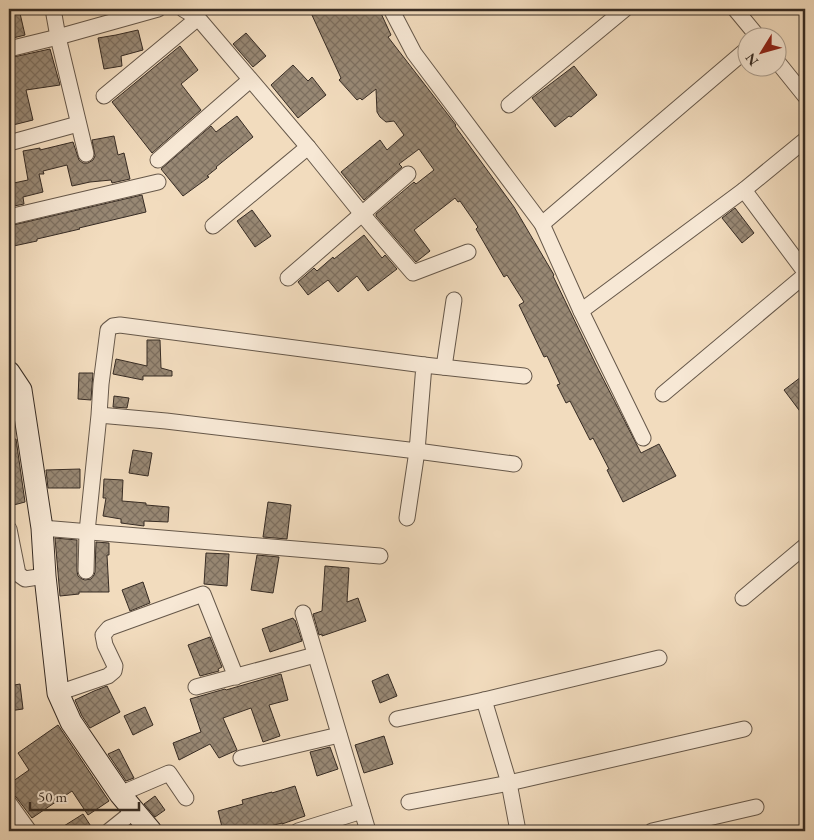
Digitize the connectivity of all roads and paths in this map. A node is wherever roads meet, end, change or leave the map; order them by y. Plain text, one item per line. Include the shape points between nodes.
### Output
1 (53, 9) edge
2 (158, 9) edge
3 (183, 9) edge
4 (391, 9) edge
5 (626, 9) edge
6 (736, 9) edge
7 (198, 18) junction
8 (751, 28) edge
9 (58, 37) junction
10 (9, 48) edge
11 (736, 59) edge
12 (786, 72) edge
13 (250, 80) junction
14 (104, 96) dead end
15 (805, 96) edge
16 (510, 105) dead end
17 (78, 124) junction
18 (805, 140) edge
19 (9, 143) edge
20 (308, 148) junction
21 (86, 154) dead end
22 (158, 160) dead end
23 (408, 174) dead end
24 (158, 182) dead end
25 (744, 190) junction
26 (362, 214) junction
27 (9, 217) edge
28 (542, 224) junction
29 (213, 226) dead end
30 (468, 252) dead end
31 (805, 273) edge
32 (288, 278) dead end
33 (454, 300) dead end
34 (581, 311) junction
35 (424, 365) junction
36 (444, 367) junction
37 (9, 372) edge
38 (524, 376) dead end
39 (663, 394) dead end
40 (99, 415) junction
41 (643, 438) dead end
42 (417, 451) junction
43 (514, 464) dead end
44 (408, 518) dead end
45 (42, 528) junction
46 (9, 529) edge
47 (87, 532) junction
48 (805, 546) edge
49 (380, 556) dead end
50 (86, 571) dead end
51 (45, 576) junction
52 (743, 598) dead end
53 (303, 613) dead end
54 (315, 655) junction
55 (659, 658) dead end
56 (236, 676) junction
57 (196, 688) dead end
58 (58, 693) junction
59 (484, 700) junction
60 (397, 719) dead end
61 (744, 728) dead end
62 (339, 735) junction
63 (241, 758) dead end
64 (509, 783) junction
65 (120, 794) junction
66 (186, 798) dead end
67 (409, 802) dead end
68 (9, 803) edge
69 (756, 807) dead end
70 (134, 811) junction
71 (362, 811) junction
72 (29, 831) edge
73 (109, 831) edge
74 (151, 831) edge
75 (298, 831) edge
76 (368, 831) edge
77 (518, 831) edge
78 (652, 831) edge

1 - 9 street
2 - 9 street
3 - 7 street
4 - 28 street via 414,53
5 - 16 street
6 - 8 street
7 - 13 street
7 - 14 street
9 - 10 street
9 - 17 street
11 - 28 street
12 - 15 street
13 - 20 street
13 - 22 street
17 - 19 street
17 - 21 street
18 - 25 street
20 - 26 street
20 - 29 street
23 - 26 street
24 - 27 street
25 - 31 street
25 - 34 street
26 - 30 street via 413,272
26 - 32 street
28 - 34 street
31 - 39 street
33 - 36 street
34 - 41 street
35 - 36 street
35 - 40 street via 113,326 108,330
35 - 42 street
36 - 38 street
37 - 45 street via 21,390
40 - 42 street via 166,420
40 - 47 street
42 - 43 street
42 - 44 street
45 - 47 street
45 - 51 street
46 - 51 street via 18,574 25,579
47 - 49 street
47 - 50 street
48 - 52 street
51 - 58 street
53 - 54 street
54 - 56 street
54 - 62 street
55 - 59 street
56 - 57 street
56 - 58 street via 203,594 109,628 103,635 114,671
58 - 65 street via 72,722
59 - 60 street
59 - 64 street
61 - 64 street
62 - 63 street
62 - 71 street
64 - 67 street
64 - 77 street
65 - 66 street via 169,773
65 - 70 street
68 - 72 street
69 - 78 street
70 - 73 street
70 - 74 street
71 - 75 street
71 - 76 street

